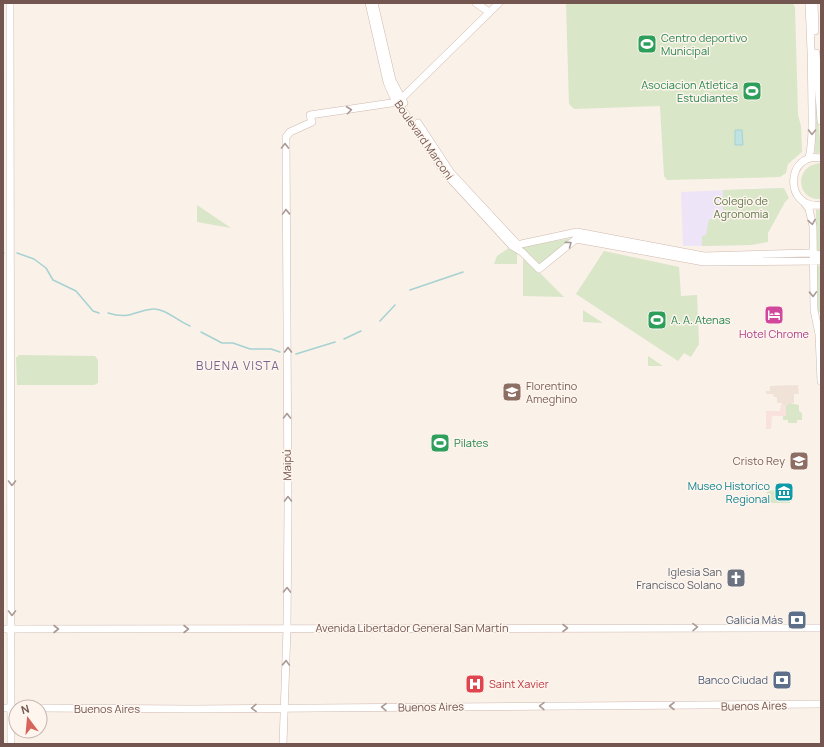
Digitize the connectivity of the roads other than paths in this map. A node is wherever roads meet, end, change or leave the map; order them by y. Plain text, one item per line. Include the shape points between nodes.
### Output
1 (10, 3) edge
2 (369, 3) edge
3 (374, 3) edge
4 (476, 3) edge
5 (499, 3) edge
6 (809, 3) edge
7 (814, 3) edge
8 (489, 12) junction
9 (400, 101) junction
10 (821, 121) edge
11 (809, 158) junction
12 (821, 158) edge
13 (803, 201) junction
14 (821, 205) edge
15 (515, 245) junction
16 (816, 256) edge
17 (821, 261) edge
18 (819, 320) edge
19 (821, 381) edge
20 (821, 628) edge
21 (3, 629) edge
22 (12, 629) junction
23 (287, 629) junction
24 (10, 699) edge
25 (821, 704) edge
26 (48, 708) edge
27 (284, 708) junction
28 (282, 744) edge

1 -> 22 main road
2 - 9 main road, Boulevard Marconi via 389,89
3 - 9 main road, Boulevard Marconi via 392,80
4 - 8 main road
5 - 8 main road
6 -> 11 main road via 813,119
7 - 10 main road
8 - 9 main road
9 - 15 main road, Boulevard Marconi via 446,174
23 -> 9 main road, Maipú via 286,138 290,132 312,122 310,115
11 - 12 main road
11 - 13 main road via 797,167 793,181 798,196
13 - 14 main road
13 -> 16 main road via 809,209
15 - 16 main road via 577,232 704,256
15 -> 16 main road, Boulevard Marconi via 539,269 576,239 704,262
16 - 17 main road
16 -> 18 main road via 814,310
18 - 19 main road
23 -> 20 main road, Avenida Libertador General San Martín
21 - 22 main road, Avenida Libertador General San Martín
22 -> 23 main road, Avenida Libertador General San Martín
22 - 24 main road
27 -> 23 main road, Maipú
25 -> 27 main road, Buenos Aires
27 -> 26 main road, Buenos Aires
27 - 28 main road, Maipú

